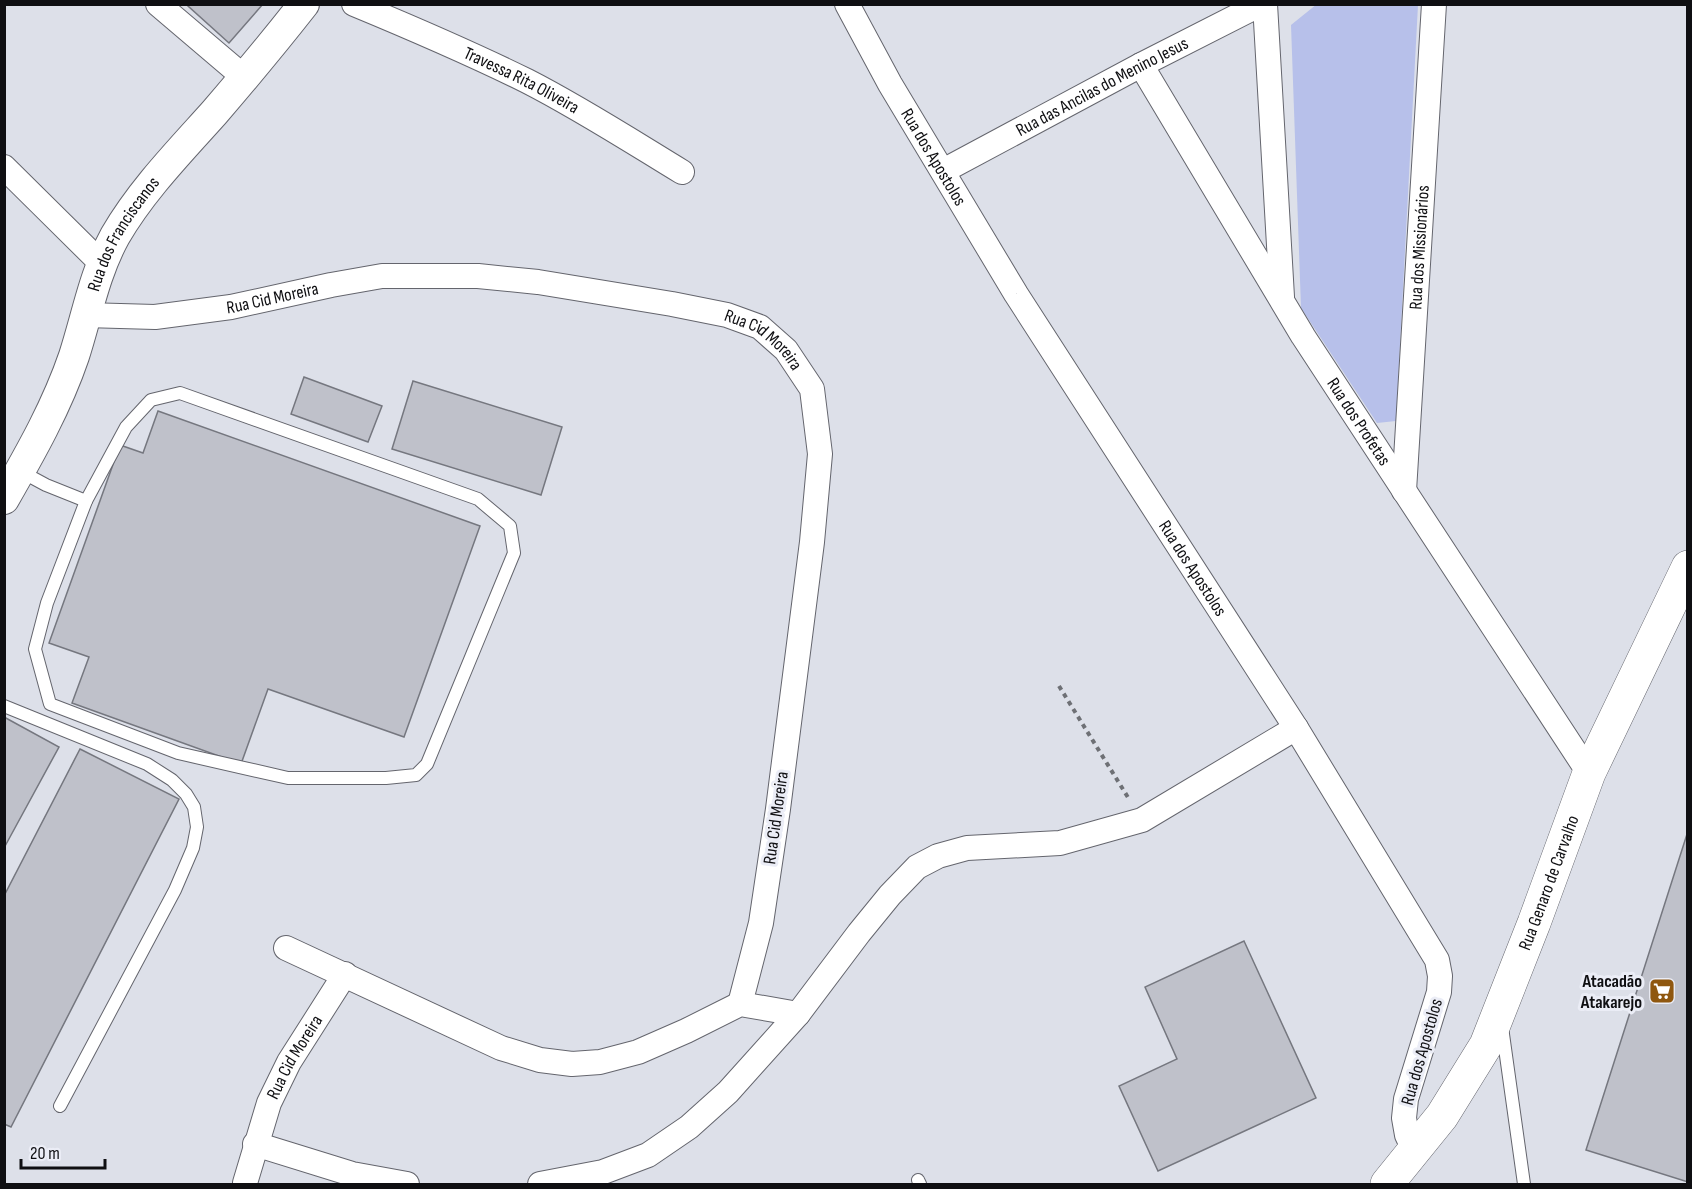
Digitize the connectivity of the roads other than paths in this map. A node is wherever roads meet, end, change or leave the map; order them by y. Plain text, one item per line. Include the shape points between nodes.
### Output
1 (158, 4) edge
2 (304, 4) edge
3 (354, 4) edge
4 (847, 4) edge
5 (1263, 4) edge
6 (1434, 4) edge
7 (1141, 65) junction
8 (245, 78) junction
9 (4, 167) edge
10 (943, 171) junction
11 (682, 172) dead end
12 (101, 263) junction
13 (1283, 303) junction
14 (85, 315) junction
15 (20, 471) junction
16 (1404, 491) junction
17 (4, 499) edge
18 (86, 501) junction
19 (1688, 567) edge
20 (4, 706) edge
21 (1296, 728) junction
22 (1589, 773) junction
23 (286, 948) dead end
24 (345, 974) junction
25 (740, 1004) junction
26 (1500, 1011) junction
27 (798, 1014) junction
28 (60, 1106) dead end
29 (255, 1144) junction
30 (1414, 1150) junction
31 (245, 1183) dead end
32 (407, 1185) edge
33 (540, 1185) edge
34 (1386, 1185) edge
35 (1524, 1185) edge

1 - 8 street
2 - 8 street, Rua dos Franciscanos
3 - 11 street, Travessa Rita Oliveira via 529,82
4 - 10 street, Rua dos Apostolos
5 - 7 street, Rua das Ancilas do Menino Jesus
5 - 13 street
6 - 16 street, Rua dos Missionários
7 - 10 street, Rua das Ancilas do Menino Jesus
7 - 13 street, Rua dos Profetas
8 - 12 street, Rua dos Franciscanos via 138,201
9 - 12 street
10 - 21 street, Rua dos Apostolos via 1016,294
12 - 14 street, Rua dos Franciscanos
13 - 16 street, Rua dos Profetas
14 - 15 street, Rua dos Franciscanos via 60,394
14 - 25 street, Rua Cid Moreira via 155,317 231,307 382,276 478,276 538,282 727,315 760,327 786,350 812,389 820,454 792,702 761,923
15 - 17 street, Rua dos Franciscanos
15 - 18 lane
16 - 22 street, Rua dos Profetas
18 - 18 lane via 126,428 151,400 180,393 478,499 510,525 514,553 427,764 416,775 288,778 178,753 50,705 35,649 47,603
19 - 22 main road, Rua Genaro de Carvalho
20 - 28 lane via 147,764 186,794 196,817 193,848 175,890
21 - 27 street via 1143,820 1060,843 967,848 917,867 878,910
21 - 30 street, Rua dos Apostolos via 1437,960 1439,992 1406,1099 1404,1118
22 - 26 main road, Rua Genaro de Carvalho
23 - 24 street
24 - 25 street via 501,1048 540,1060 572,1064 600,1062 638,1052
24 - 29 street, Rua Cid Moreira via 289,1062
25 - 27 street
26 - 30 main road, Rua Genaro de Carvalho via 1471,1070 1442,1116
26 - 35 lane
27 - 33 street via 728,1092 648,1155 603,1173
29 - 31 street, Rua Cid Moreira
29 - 32 street via 352,1174
30 - 34 main road, Rua Genaro de Carvalho

